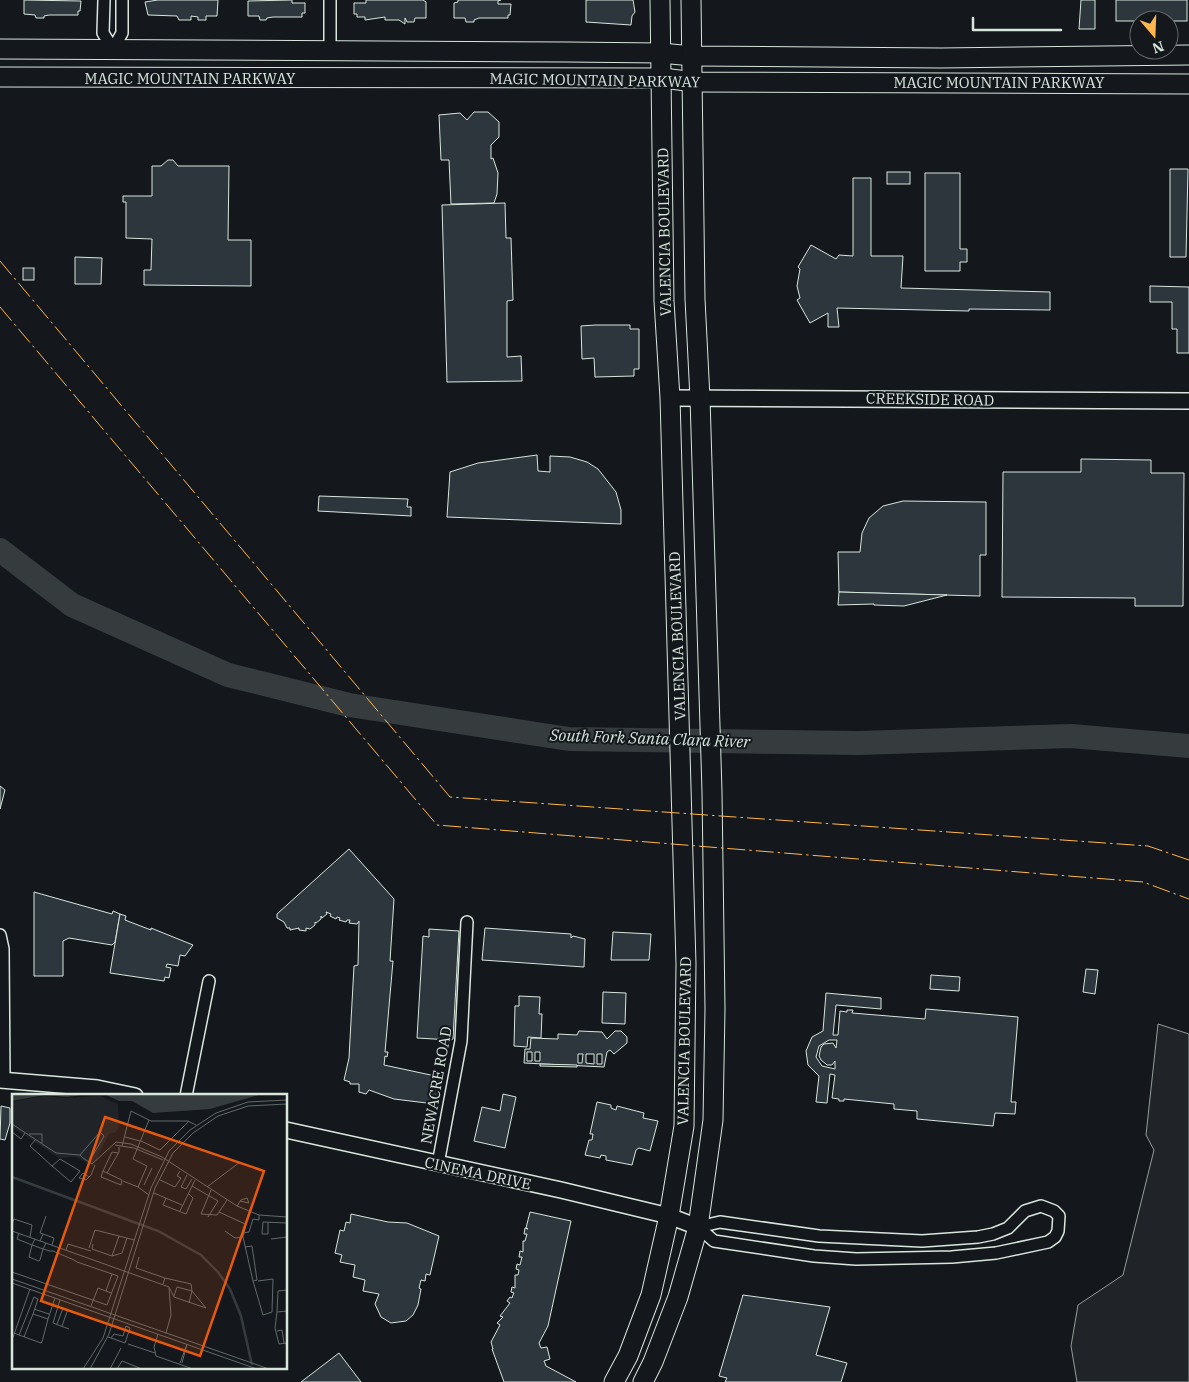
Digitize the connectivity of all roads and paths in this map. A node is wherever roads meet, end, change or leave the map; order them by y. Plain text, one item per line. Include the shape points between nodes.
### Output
1 (104, 0) edge
2 (122, 0) edge
3 (330, 0) edge
4 (660, 0) edge
5 (691, 0) edge
6 (0, 49) edge
7 (113, 50) junction
8 (330, 50) junction
9 (661, 53) junction
10 (1189, 55) edge
11 (692, 56) junction
12 (0, 77) edge
13 (663, 78) junction
14 (694, 82) junction
15 (1189, 84) edge
16 (670, 398) junction
17 (700, 398) junction
18 (1189, 401) edge
19 (467, 922) dead end
20 (0, 935) edge
21 (209, 980) dead end
22 (2, 1080) edge
23 (126, 1094) edge
24 (186, 1094) edge
25 (288, 1130) edge
26 (438, 1164) junction
27 (669, 1216) junction
28 (698, 1227) junction
29 (1008, 1228) junction
30 (1016, 1247) junction
31 (614, 1382) edge
32 (643, 1382) edge

1 - 7 street via 103,33
2 - 7 street via 122,33
3 - 8 street
4 - 9 main road, VALENCIA BOULEVARD
5 - 11 main road, VALENCIA BOULEVARD
6 - 7 main road, MAGIC MOUNTAIN PARKWAY
7 - 8 main road, MAGIC MOUNTAIN PARKWAY
8 - 9 main road, MAGIC MOUNTAIN PARKWAY
9 - 11 main road, MAGIC MOUNTAIN PARKWAY
9 - 13 main road, VALENCIA BOULEVARD
10 - 11 main road, MAGIC MOUNTAIN PARKWAY via 941,58
11 - 14 main road, VALENCIA BOULEVARD
12 - 13 main road, MAGIC MOUNTAIN PARKWAY
13 - 14 main road, MAGIC MOUNTAIN PARKWAY
13 - 16 main road, VALENCIA BOULEVARD via 664,301
14 - 15 main road, MAGIC MOUNTAIN PARKWAY
14 - 17 main road, VALENCIA BOULEVARD via 695,298
16 - 17 street, CREEKSIDE ROAD
16 - 27 main road, VALENCIA BOULEVARD via 686,990 684,1126
17 - 18 street, CREEKSIDE ROAD
17 - 28 main road, VALENCIA BOULEVARD via 716,1009 713,1120
19 - 26 street, NEWACRE ROAD via 461,1042
20 - 22 street via 3,948
21 - 24 street
22 - 23 street via 98,1088
25 - 26 street, CINEMA DRIVE
26 - 27 street, CINEMA DRIVE
27 - 28 street, CINEMA DRIVE
27 - 31 main road, VALENCIA BOULEVARD via 651,1295 628,1356
28 - 29 street via 720,1222 819,1236 896,1242 978,1238
28 - 30 street via 714,1241 839,1258 952,1257 996,1253
28 - 32 main road, VALENCIA BOULEVARD via 678,1298
29 - 30 street
29 - 30 street via 1033,1207 1048,1207 1059,1216 1055,1237 1048,1242

